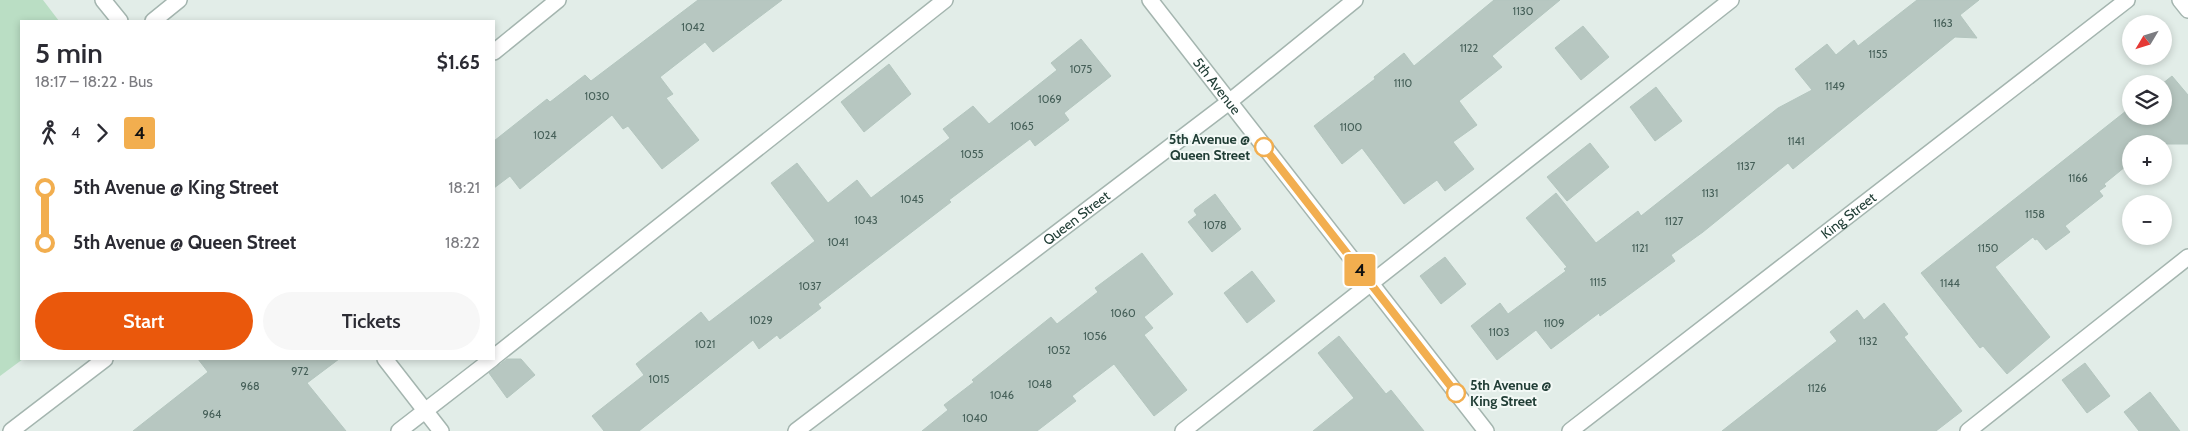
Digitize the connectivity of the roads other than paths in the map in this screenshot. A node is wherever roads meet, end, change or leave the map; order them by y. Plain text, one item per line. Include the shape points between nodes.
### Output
1 (103, 0) edge
2 (179, 0) edge
3 (558, 0) edge
4 (945, 0) edge
5 (1150, 0) edge
6 (1355, 0) edge
7 (1731, 0) edge
8 (2127, 0) edge
9 (2180, 0) edge
10 (2188, 10) edge
11 (119, 20) edge
12 (154, 20) edge
13 (495, 51) edge
14 (1229, 102) junction
15 (2188, 258) edge
16 (1370, 283) junction
17 (495, 356) edge
18 (104, 360) edge
19 (386, 360) edge
20 (490, 360) edge
21 (426, 411) junction
22 (11, 431) edge
23 (399, 431) edge
24 (442, 431) edge
25 (796, 431) edge
26 (1183, 431) edge
27 (1486, 431) edge
28 (1570, 431) edge
29 (1968, 431) edge

1 - 11 street
2 - 12 street
3 - 13 street
4 - 17 street
5 - 14 street, 5th Avenue
6 - 14 street, Queen Street
7 - 16 street
8 - 28 street, King Street
9 - 10 street
14 - 16 street, 5th Avenue
14 - 25 street, Queen Street
15 - 29 street
16 - 26 street
16 - 27 street, 5th Avenue
18 - 22 street
19 - 21 street
20 - 21 street
21 - 23 street
21 - 24 street

